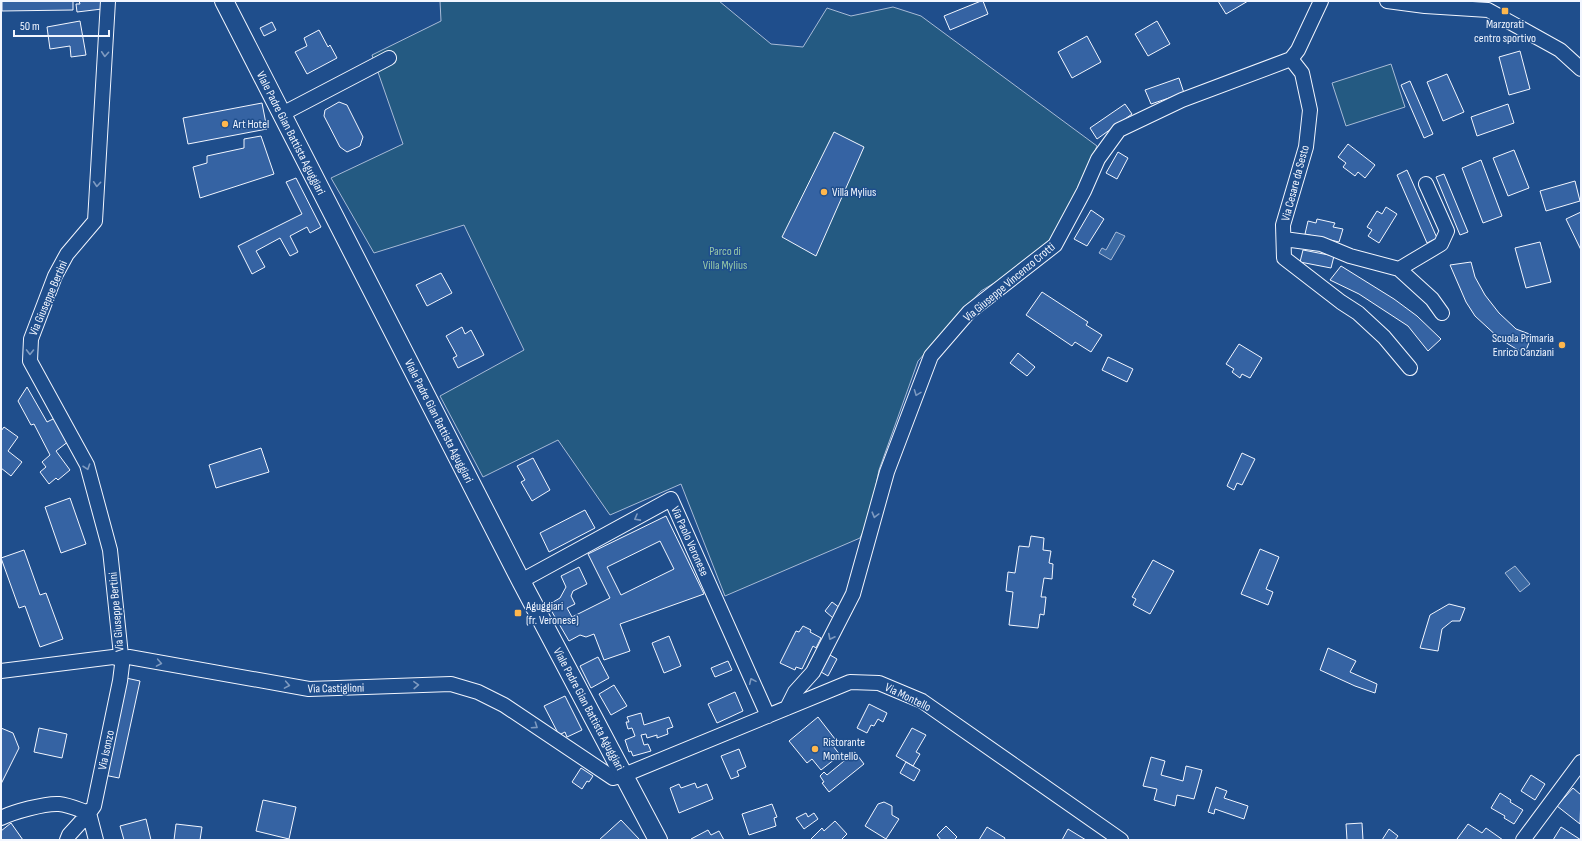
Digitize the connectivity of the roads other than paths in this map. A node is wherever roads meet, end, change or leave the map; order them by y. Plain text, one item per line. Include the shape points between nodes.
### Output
1 (108, 1) edge
2 (224, 1) edge
3 (1321, 1) edge
4 (1387, 1) edge
5 (389, 58) dead end
6 (1290, 59) junction
7 (1581, 69) edge
8 (282, 114) junction
9 (1426, 184) dead end
10 (1284, 239) junction
11 (1399, 270) junction
12 (1442, 313) dead end
13 (1410, 368) dead end
14 (521, 581) junction
15 (120, 659) junction
16 (1, 671) edge
17 (787, 708) junction
18 (768, 716) junction
19 (1581, 762) edge
20 (624, 775) junction
21 (89, 813) junction
22 (3, 814) edge
23 (67, 840) edge
24 (96, 840) edge
25 (658, 840) edge
26 (1121, 840) edge
27 (1523, 840) edge

1 -> 15 street, Via Giuseppe Bertini via 95,221 67,254 56,276 30,339 30,361 87,465 110,550 121,648
2 - 8 main road, Viale Padre Gian Battista Aguggiari
3 - 6 street via 1298,50
4 - 7 street via 1488,10 1560,50
5 - 8 street
6 - 10 street, Via Cesare da Sesto via 1302,74 1310,110 1306,147 1283,226
6 -> 17 street, Via Giuseppe Vincenzo Crotti via 1182,100 1119,130 1098,159 1055,245 969,312 931,356 886,472 853,594 813,672 795,692
8 - 14 main road, Viale Padre Gian Battista Aguggiari
9 - 11 street via 1447,231 1441,244
10 - 11 street, Via Cesare da Sesto via 1321,244 1350,256
10 - 13 street, Via Cesare da Sesto via 1284,258 1358,313 1384,337
11 - 12 street, Via Cesare da Sesto via 1432,299
18 -> 14 street, Via Paolo Veronese via 671,499
14 - 20 main road, Viale Padre Gian Battista Aguggiari
15 - 16 street, Via Castiglioni via 113,657
15 -> 20 street, Via Castiglioni via 129,657 310,690 451,684 478,692 504,705 613,778
15 - 21 street, Via Isonzo via 120,681 94,806
17 - 18 street, Via Montello
17 - 26 street, Via Montello via 850,682 879,683 903,692 922,701
18 - 20 street, Via Montello
19 - 27 street
20 - 25 main road, Viale Padre Gian Battista Aguggiari
21 - 22 street via 59,804
21 - 23 street
21 - 24 street

